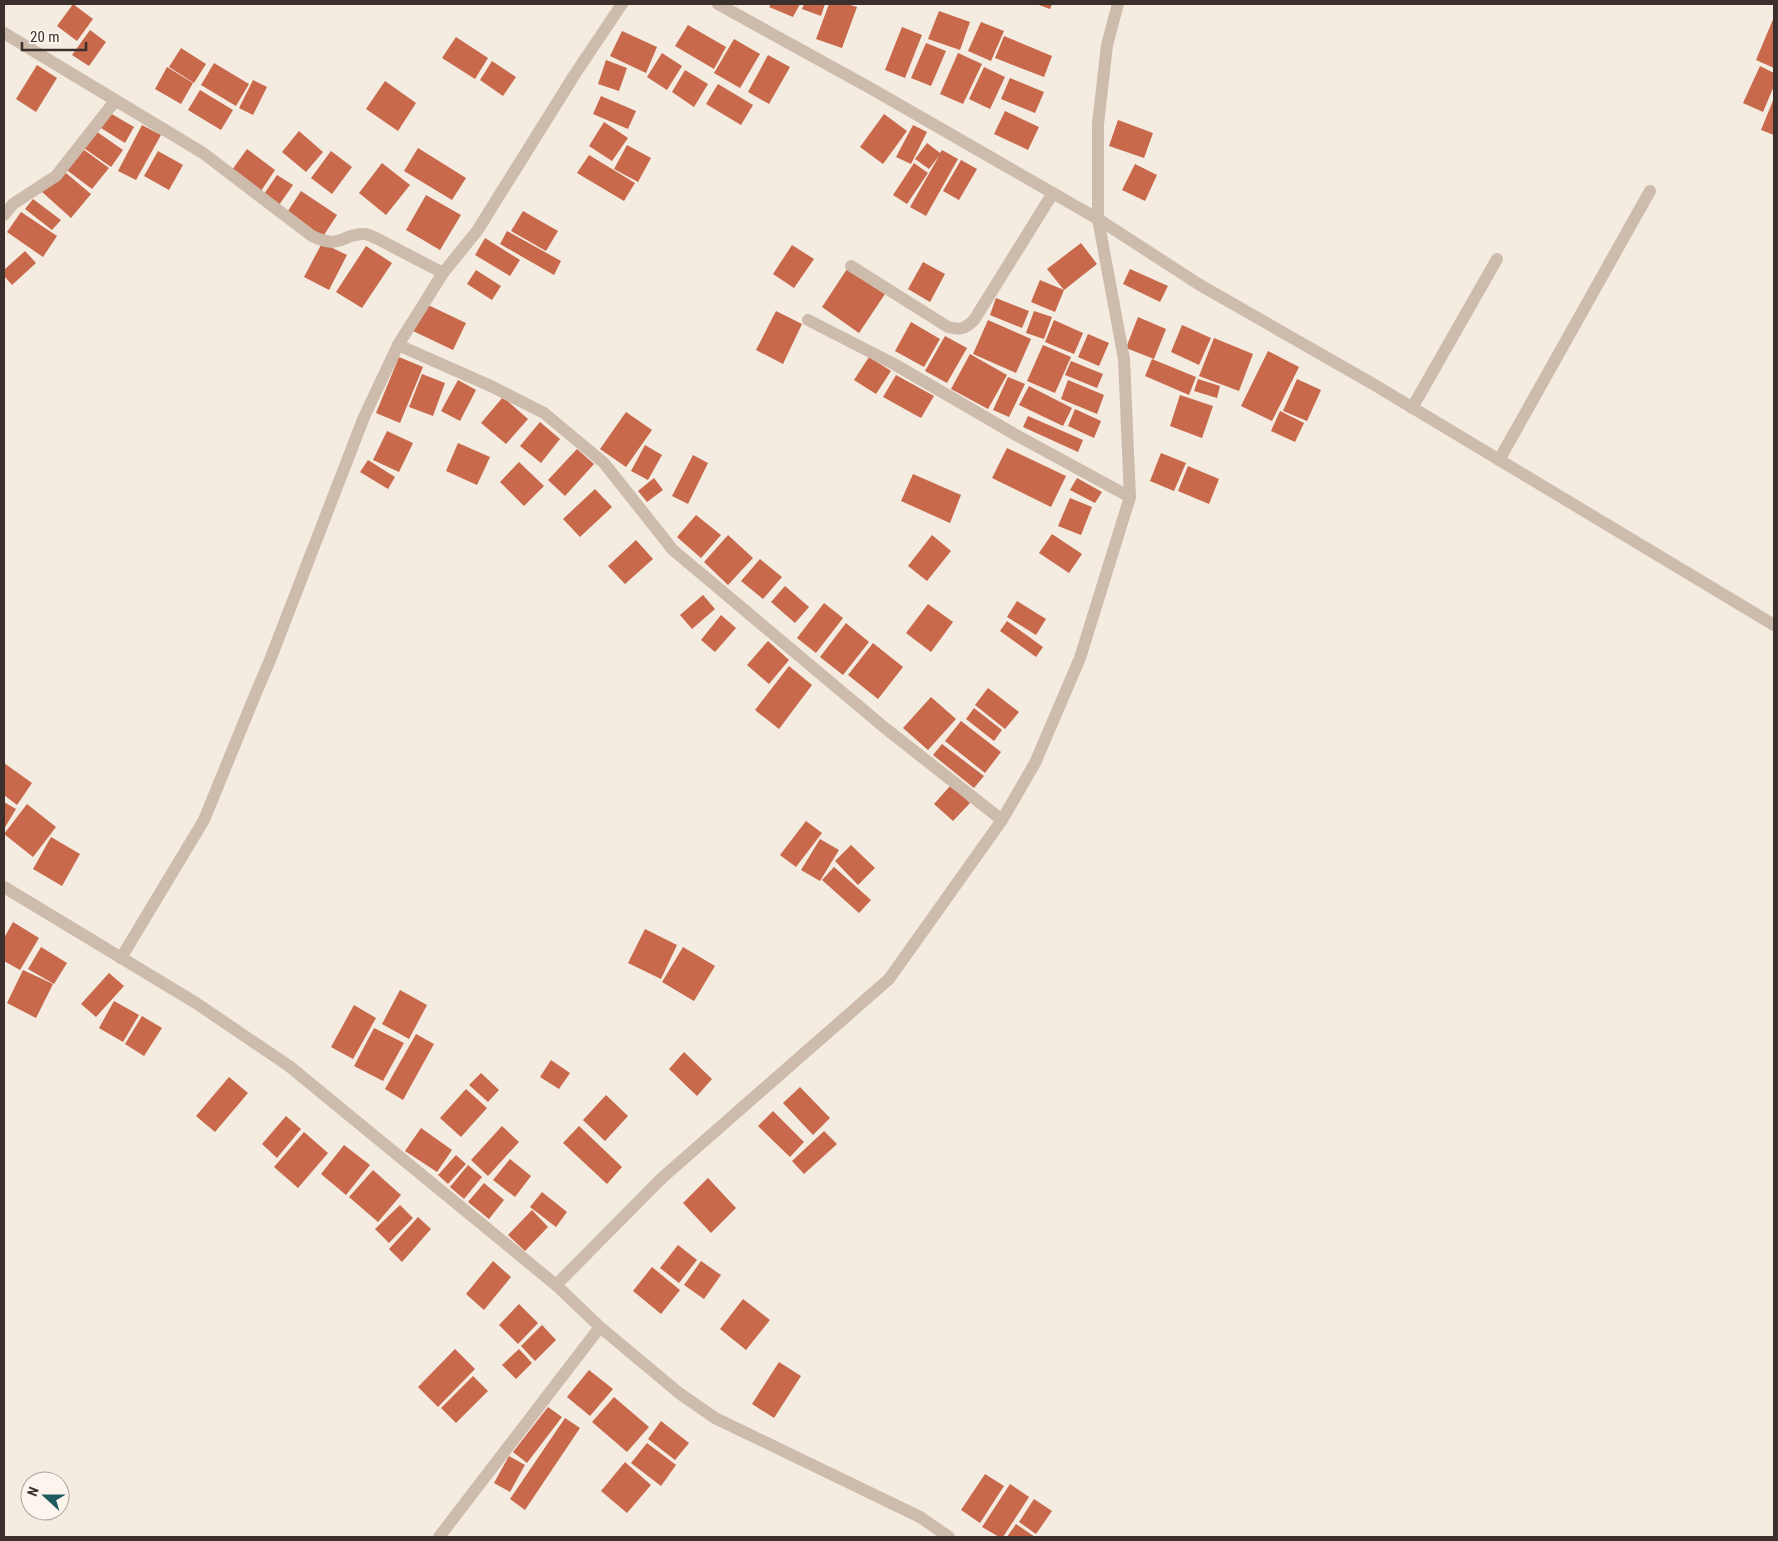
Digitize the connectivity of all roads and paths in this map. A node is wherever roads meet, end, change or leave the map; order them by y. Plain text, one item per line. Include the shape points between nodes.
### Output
1 (622, 4) edge
2 (718, 4) edge
3 (1118, 4) edge
4 (4, 33) edge
5 (115, 101) junction
6 (1650, 191) dead end
7 (1053, 193) junction
8 (4, 215) edge
9 (1098, 219) junction
10 (1497, 259) dead end
11 (852, 266) dead end
12 (442, 272) junction
13 (808, 320) dead end
14 (398, 345) junction
15 (1412, 408) junction
16 (1499, 460) junction
17 (1130, 497) junction
18 (1774, 625) edge
19 (1002, 820) junction
20 (4, 887) edge
21 (121, 958) junction
22 (556, 1285) junction
23 (600, 1327) junction
24 (440, 1537) edge
25 (949, 1537) edge

1 - 12 street via 477,231
2 - 7 street
3 - 9 street via 1107,46 1098,124
4 - 5 street
5 - 8 street via 56,176 14,204
5 - 12 street via 203,153 312,236 335,243 365,234
6 - 16 street
7 - 9 street
7 - 11 street via 966,328 948,327
9 - 15 street via 1200,285
9 - 17 street via 1124,359
10 - 15 street
12 - 14 street
13 - 17 street via 894,364
14 - 19 street via 544,413 604,462 673,550 885,728
14 - 21 street via 364,417 204,820
15 - 16 street
16 - 18 street
17 - 19 street via 1080,658 1035,763
19 - 22 street via 889,979 662,1178
20 - 21 street
21 - 22 street via 289,1066
22 - 23 street
23 - 24 street
23 - 25 street via 714,1418 920,1517

